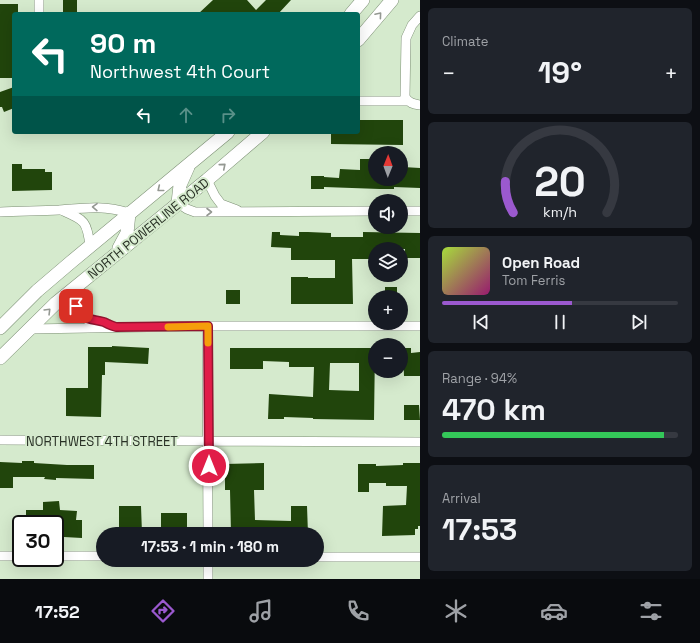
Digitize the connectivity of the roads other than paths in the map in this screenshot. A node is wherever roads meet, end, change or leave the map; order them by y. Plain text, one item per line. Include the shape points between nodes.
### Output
1 (39, 0) edge
2 (363, 0) edge
3 (392, 0) edge
4 (39, 12) edge
5 (354, 12) edge
6 (420, 16) edge
7 (360, 38) edge
8 (360, 101) edge
9 (408, 101) junction
10 (420, 105) edge
11 (226, 134) edge
12 (261, 134) edge
13 (190, 164) junction
14 (207, 180) junction
15 (178, 203) junction
16 (59, 210) junction
17 (368, 211) edge
18 (408, 211) edge
19 (420, 211) edge
20 (0, 212) edge
21 (243, 212) junction
22 (129, 214) junction
23 (90, 246) junction
24 (118, 252) junction
25 (73, 288) junction
26 (2, 324) edge
27 (208, 326) junction
28 (420, 326) edge
29 (116, 327) junction
30 (30, 328) junction
31 (0, 358) edge
32 (0, 440) edge
33 (209, 442) junction
34 (420, 442) edge
35 (208, 527) edge
36 (0, 556) edge
37 (12, 556) edge
38 (64, 556) edge
39 (96, 556) edge
40 (324, 557) edge
41 (420, 557) edge
42 (208, 567) edge
43 (208, 579) edge

1 - 4 street
2 - 5 main road
7 -> 3 main road
6 - 9 street via 406,38 405,97
8 - 9 street
9 - 10 street
11 - 13 main road, NORTH POWERLINE ROAD
14 -> 12 main road, NORTH POWERLINE ROAD
13 - 15 main road via 180,185
13 -> 22 main road, NORTH POWERLINE ROAD
14 - 15 main road, NORTH POWERLINE ROAD
14 - 21 street via 221,204
15 -> 21 street via 195,212
15 - 24 main road, NORTH POWERLINE ROAD
16 - 20 street
22 -> 16 street via 116,209 93,207
16 - 23 street via 79,218 86,226
17 - 21 street
18 - 19 street
22 - 23 main road, NORTH POWERLINE ROAD
22 - 24 main road via 127,233
23 - 26 main road, NORTH POWERLINE ROAD
24 - 25 main road, NORTH POWERLINE ROAD
25 - 29 street via 80,314 88,320
30 -> 25 main road, NORTH POWERLINE ROAD
27 - 28 street
27 - 29 street
27 - 33 street
29 - 30 street
30 - 31 main road, NORTH POWERLINE ROAD
32 - 33 street, NORTHWEST 4TH STREET
33 - 34 street, NORTHWEST 4TH STREET
33 - 35 street
36 - 37 street
38 - 39 street
40 - 41 street
42 - 43 street

